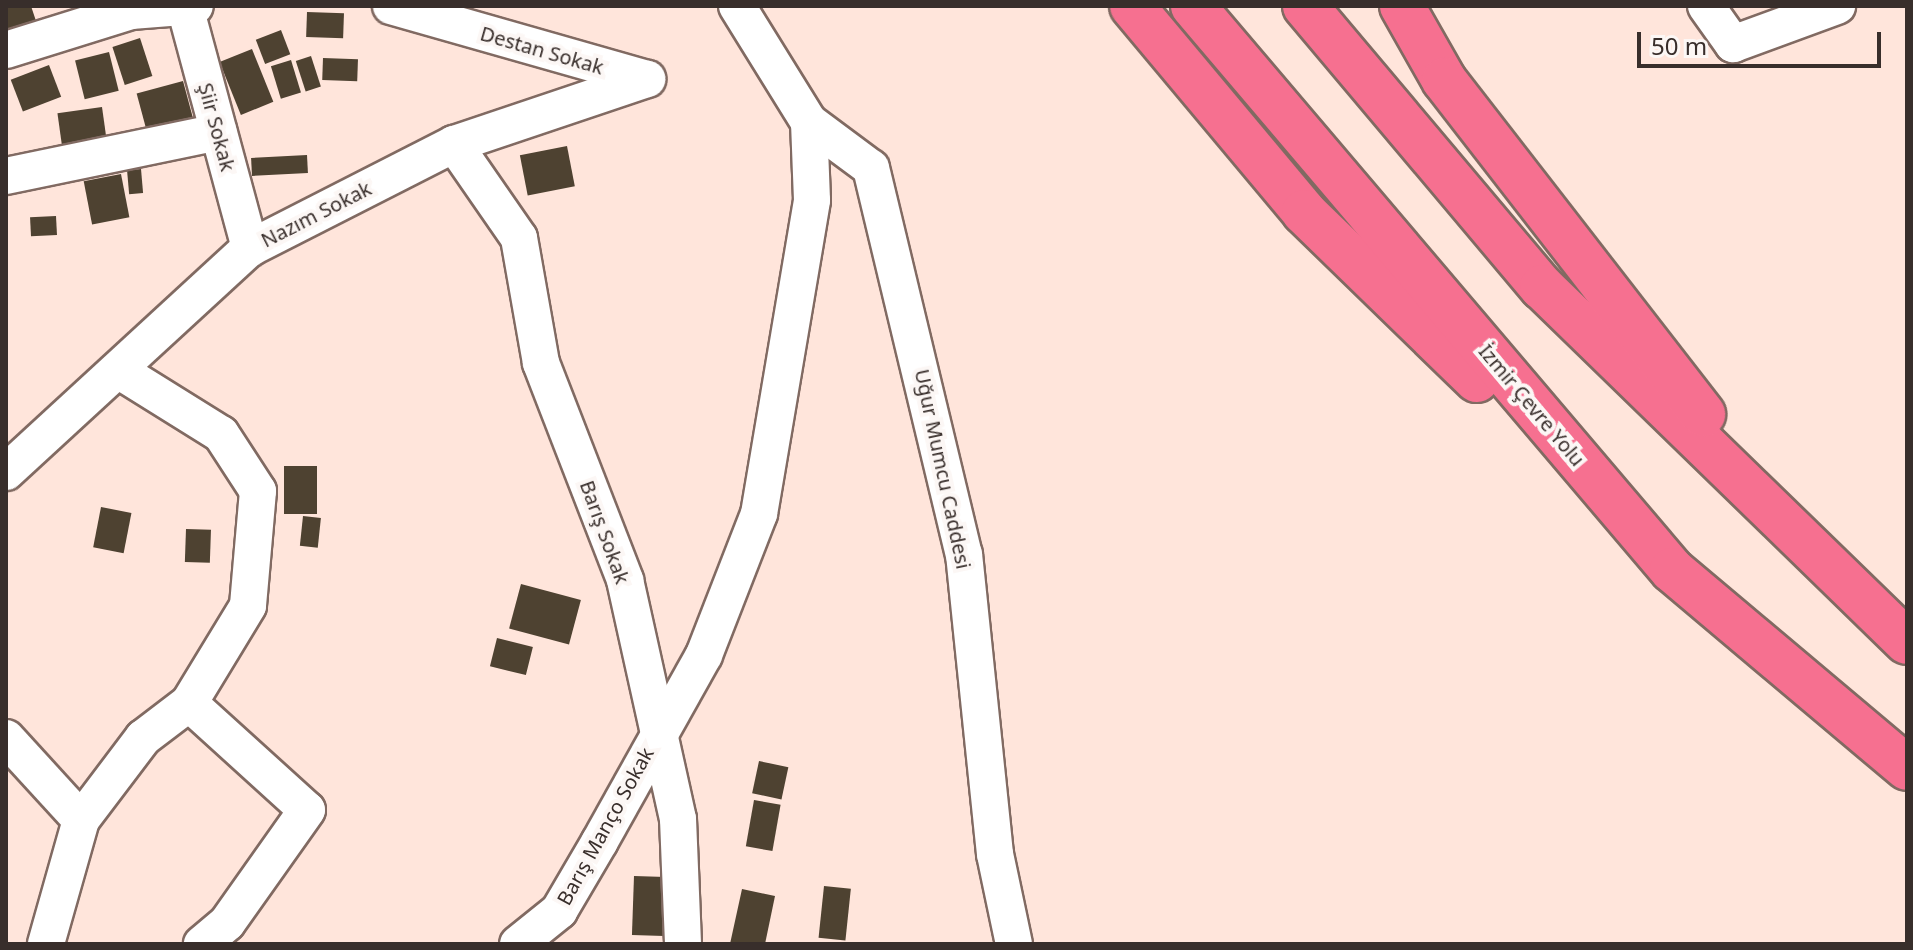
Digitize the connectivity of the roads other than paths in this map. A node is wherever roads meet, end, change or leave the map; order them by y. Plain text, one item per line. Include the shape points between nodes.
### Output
1 (195, 6) edge
2 (391, 6) edge
3 (737, 6) edge
4 (1132, 6) edge
5 (1193, 6) edge
6 (1305, 6) edge
7 (1402, 6) edge
8 (1706, 6) edge
9 (1837, 6) edge
10 (185, 7) edge
11 (6, 50) edge
12 (647, 79) joint
13 (809, 122) junction
14 (219, 132) junction
15 (454, 144) junction
16 (6, 176) edge
17 (250, 248) junction
18 (118, 370) junction
19 (6, 472) edge
20 (1775, 513) junction
21 (1672, 570) junction
22 (1907, 642) edge
23 (189, 703) junction
24 (654, 737) junction
25 (6, 738) edge
26 (1907, 768) edge
27 (81, 820) junction
28 (46, 944) edge
29 (202, 944) edge
30 (518, 944) edge
31 (683, 944) edge
32 (1014, 944) edge

1 - 10 street
2 - 12 street, Destan Sokak
3 - 13 street
4 - 21 highway via 1304,212
5 - 21 highway, İzmir Çevre Yolu
6 - 20 highway via 1542,287
7 - 20 highway via 1444,80 1618,298
8 - 9 street via 1733,44
10 - 11 street via 131,11
10 - 14 street, Şiir Sokak
12 - 15 street, Nazım Sokak
13 - 24 street, Barış Manço Sokak via 812,200 759,514 704,655
13 - 32 street, Uğur Mumcu Caddesi via 871,168 904,292 964,554 995,854
14 - 16 street
14 - 17 street, Şiir Sokak
15 - 17 street, Nazım Sokak
15 - 24 street, Barış Sokak via 519,238 541,363 625,580
17 - 18 street, Nazım Sokak
18 - 19 street, Nazım Sokak
18 - 23 street via 221,434 258,491 248,606
20 - 22 highway
21 - 26 highway, İzmir Çevre Yolu
23 - 27 street via 143,738
23 - 29 street via 307,810 227,923
24 - 30 street, Barış Manço Sokak via 559,911
24 - 31 street, Barış Sokak via 678,819
25 - 27 street
27 - 28 street

